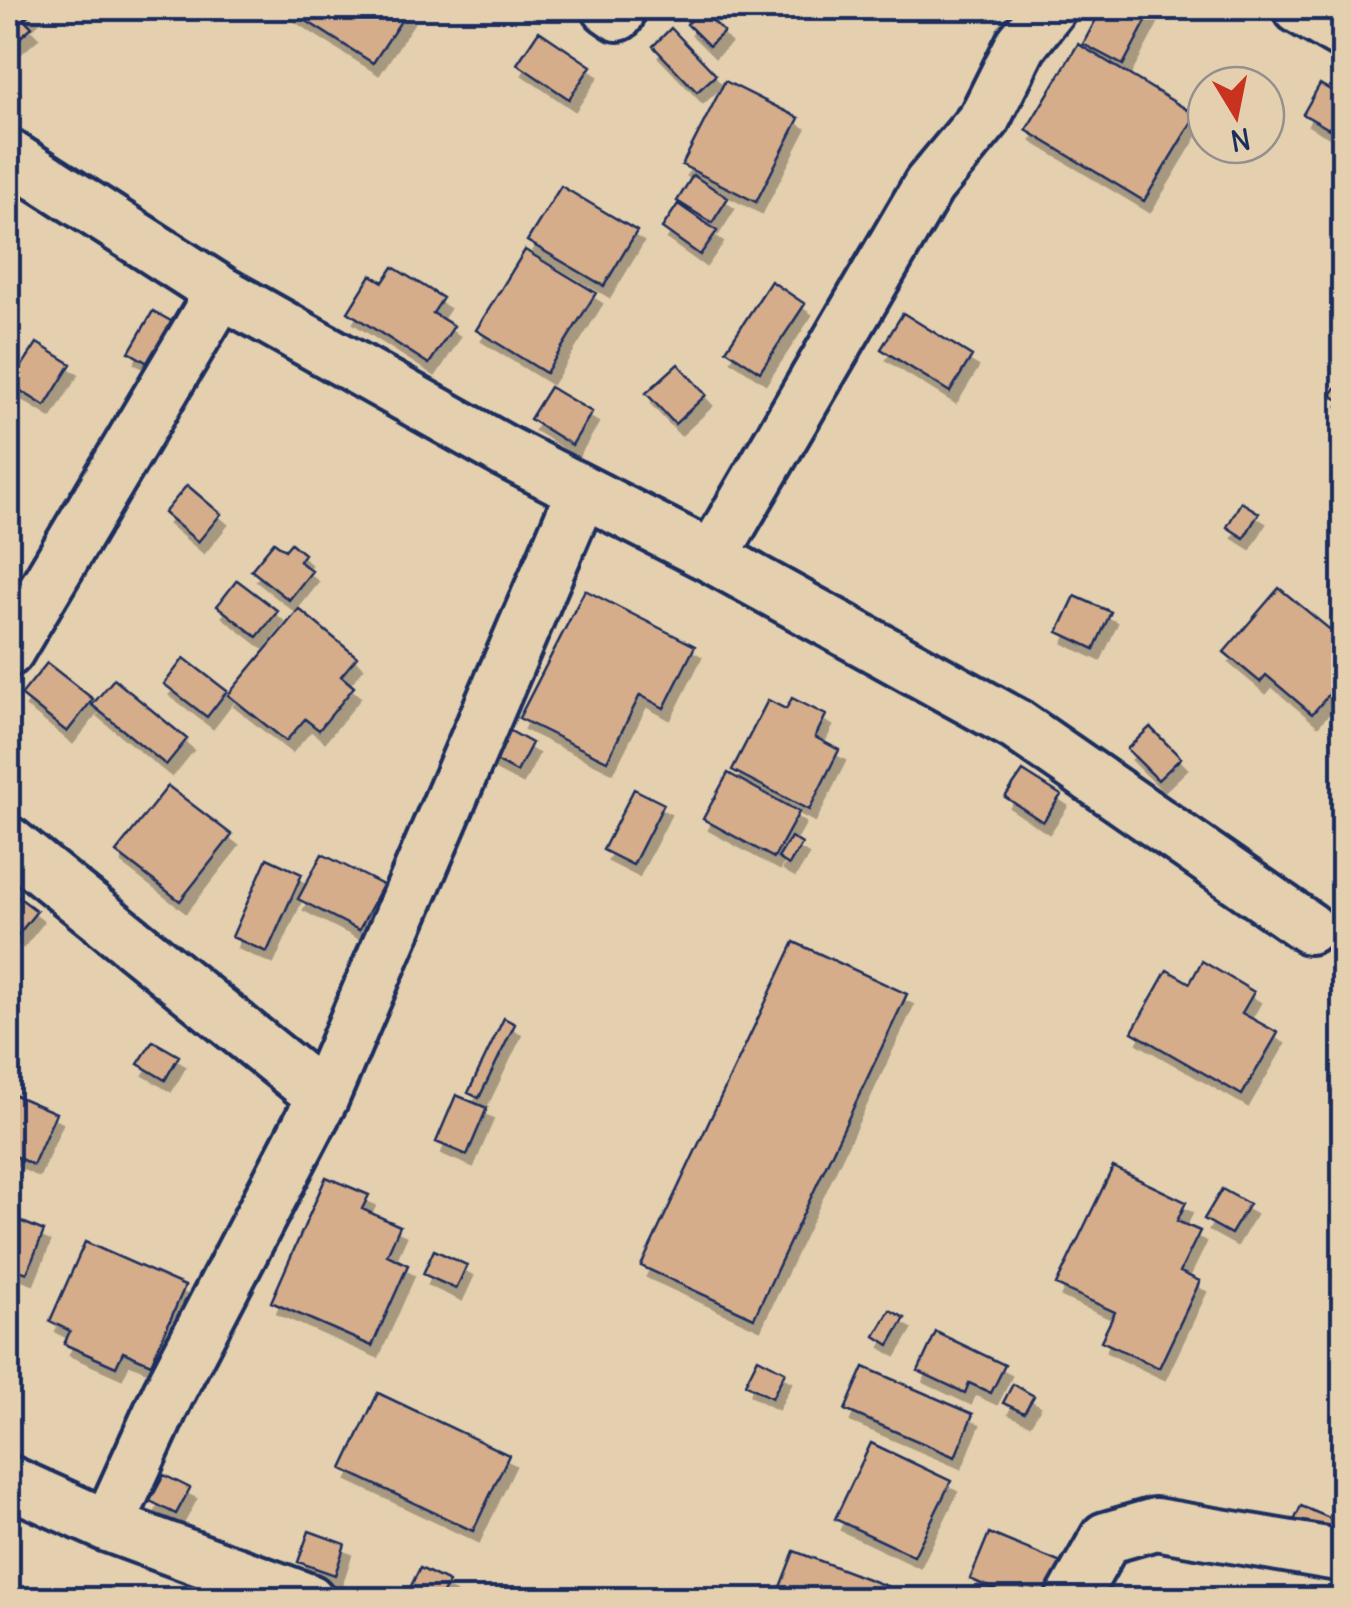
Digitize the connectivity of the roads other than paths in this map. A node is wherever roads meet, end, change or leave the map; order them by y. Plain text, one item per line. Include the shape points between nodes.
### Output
1 (1050, 8) edge
2 (1299, 8) edge
3 (1344, 34) edge
4 (8, 155) edge
5 (222, 292) junction
6 (582, 492) junction
7 (712, 557) junction
8 (8, 652) edge
9 (8, 842) edge
10 (1308, 928) dead end
11 (322, 1097) junction
12 (8, 1480) edge
13 (108, 1526) junction
14 (1344, 1556) edge
15 (310, 1600) edge
16 (1071, 1600) edge

1 - 7 street via 1021,45 984,119 928,185
2 - 3 street
4 - 5 street
5 - 6 street
5 - 8 street
6 - 7 street
6 - 11 street
7 - 10 street via 1015,724
9 - 11 street
11 - 13 street via 168,1394
12 - 13 street
13 - 15 street
14 - 16 street via 1155,1524 1106,1538

